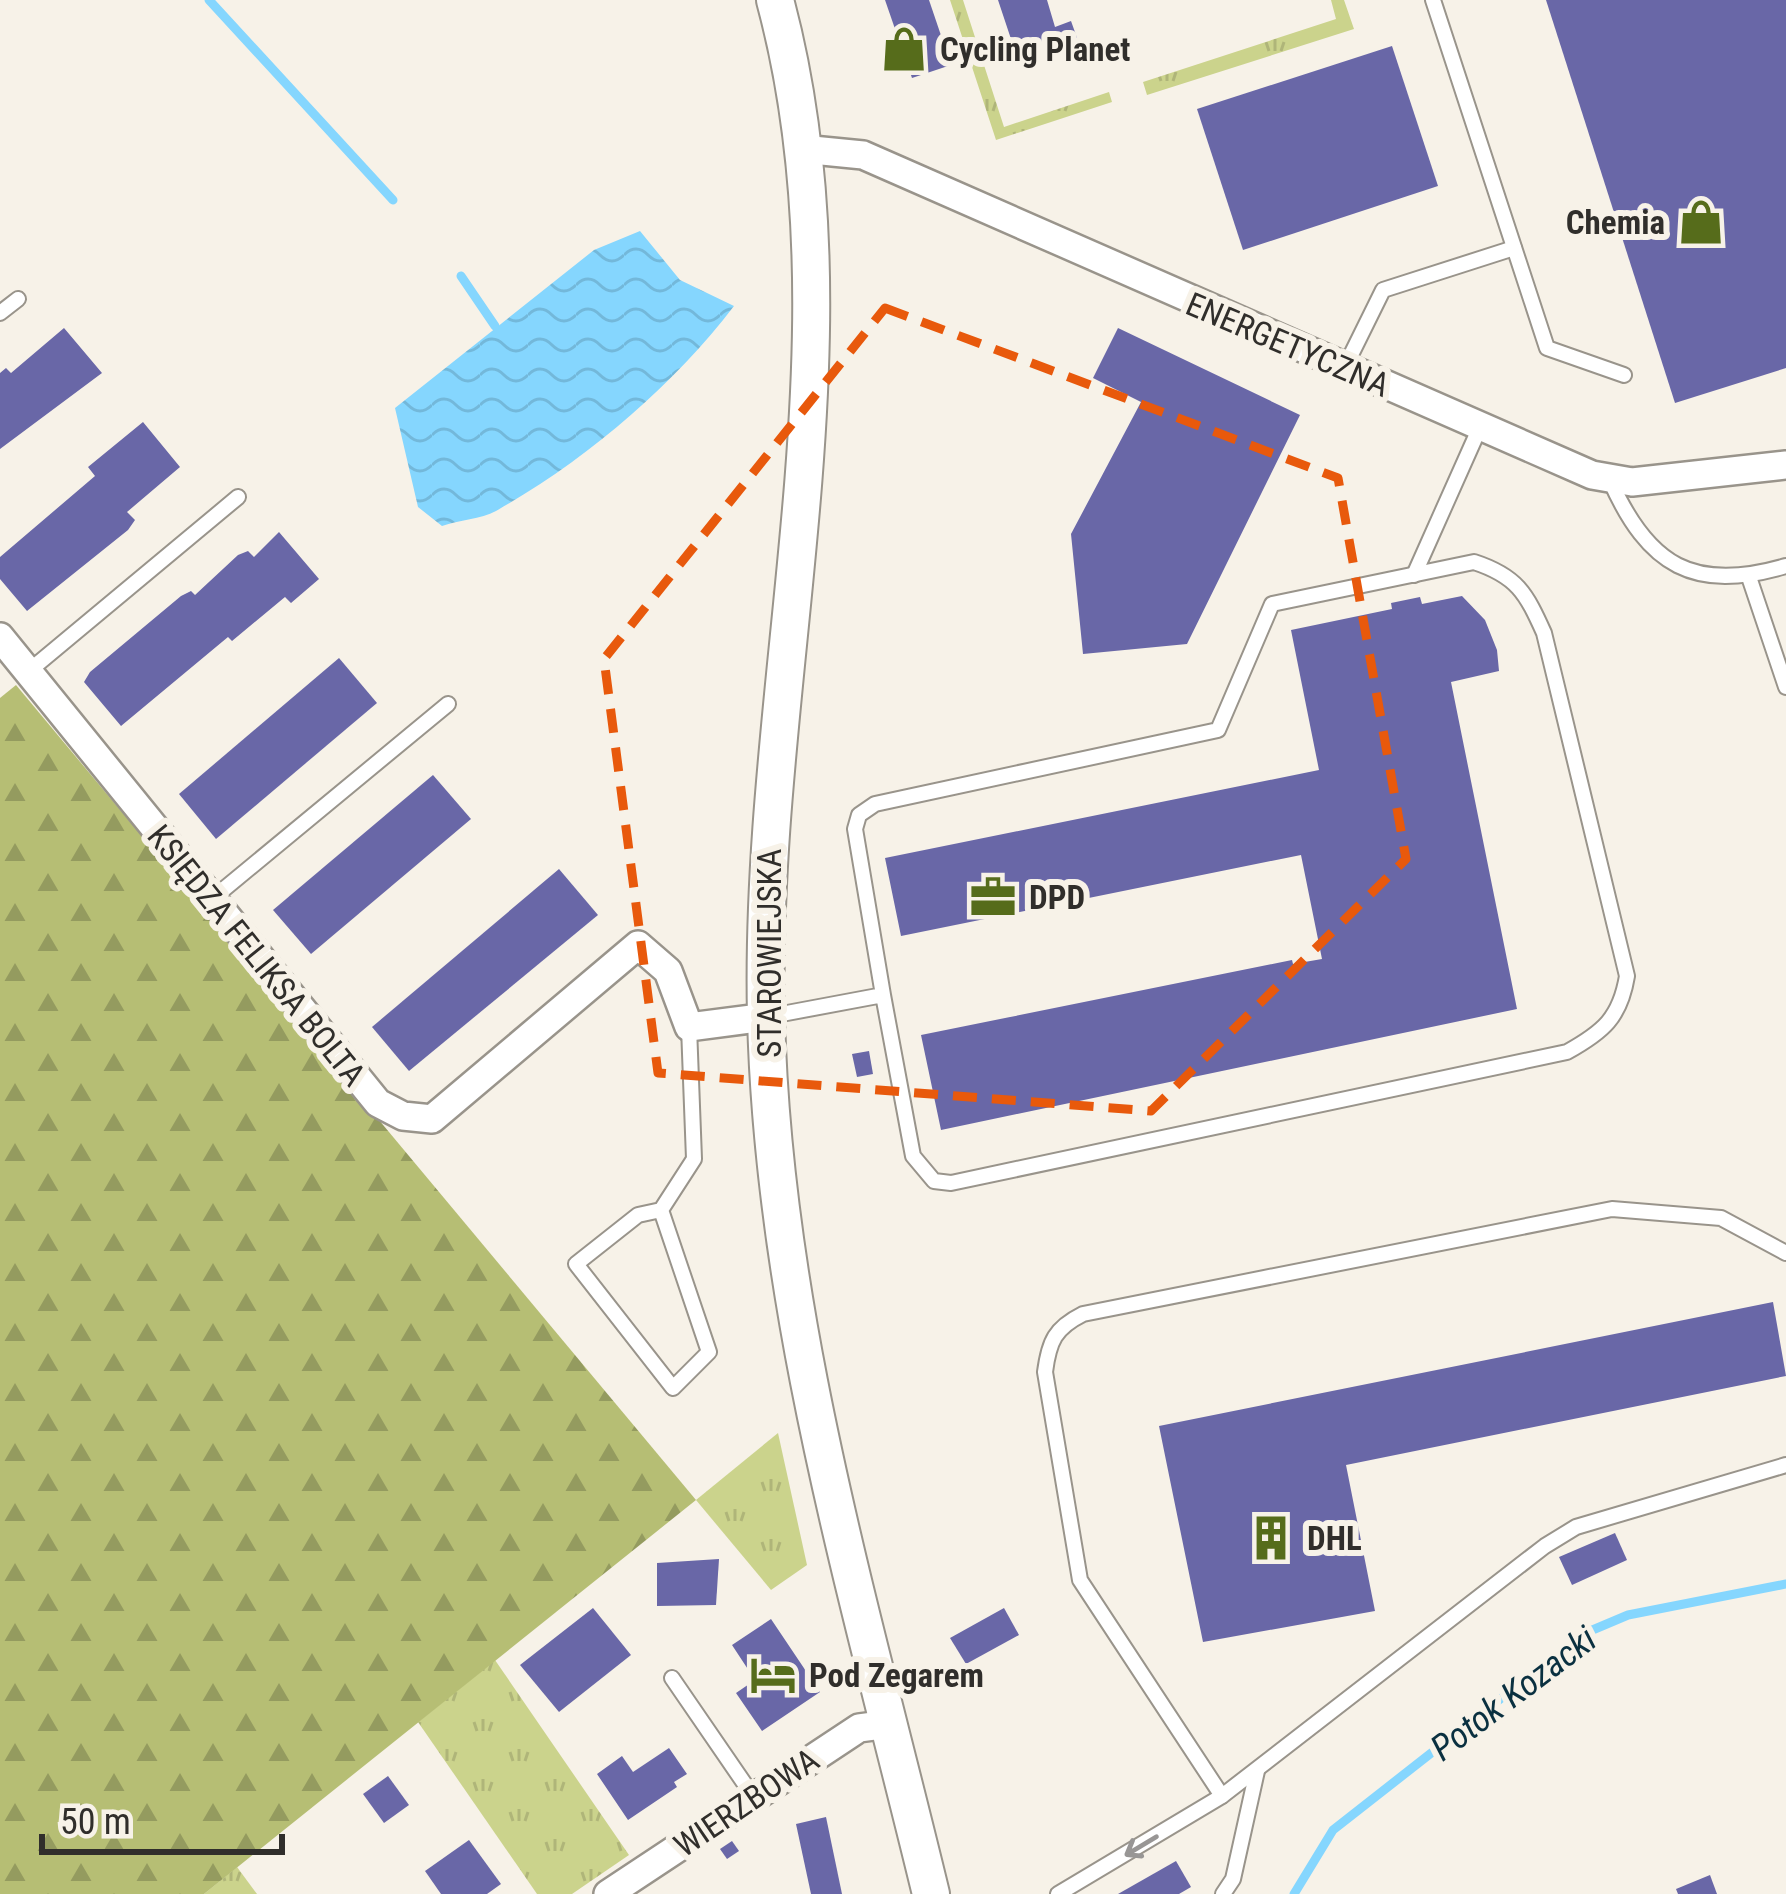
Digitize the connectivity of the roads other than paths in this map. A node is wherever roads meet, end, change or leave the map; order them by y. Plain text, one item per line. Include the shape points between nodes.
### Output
1 (775, 0) edge
2 (1433, 0) edge
3 (802, 149) junction
4 (1514, 248) junction
5 (18, 298) dead end
6 (0, 313) edge
7 (1345, 368) junction
8 (1624, 375) dead end
9 (1480, 427) junction
10 (1786, 465) edge
11 (1610, 480) junction
12 (238, 497) dead end
13 (1786, 566) edge
14 (1414, 575) junction
15 (1749, 577) junction
16 (0, 637) edge
17 (29, 671) junction
18 (1786, 687) edge
19 (448, 704) dead end
20 (212, 899) junction
21 (883, 994) junction
22 (766, 1016) junction
23 (689, 1027) junction
24 (661, 1210) junction
25 (1786, 1253) edge
26 (1786, 1465) edge
27 (672, 1678) dead end
28 (889, 1724) junction
29 (1257, 1771) junction
30 (753, 1796) junction
31 (1222, 1796) junction
32 (608, 1894) edge
33 (931, 1894) edge
34 (1058, 1894) edge
35 (1223, 1894) edge

1 - 3 street, STAROWIEJSKA
2 - 4 lane
3 - 7 street, ENERGETYCZNA via 862,155
3 - 22 street, STAROWIEJSKA via 809,364 771,816
4 - 7 lane via 1383,290
4 - 8 lane via 1547,348
5 - 6 lane
7 - 9 street, ENERGETYCZNA
9 - 11 street, ENERGETYCZNA
9 - 14 lane
10 - 11 street, ENERGETYCZNA
11 - 15 lane via 1635,532 1661,556 1690,571
12 - 17 lane
13 - 15 lane
14 - 21 lane via 1272,604 1218,730 875,804 859,815
14 - 21 lane via 1474,562 1507,572 1544,633 1627,976 1605,1031 1568,1052 951,1183 934,1181 913,1156
15 - 18 lane
16 - 17 street, KSIĘDZA FELIKSA BOLTA
17 - 20 street, KSIĘDZA FELIKSA BOLTA
19 - 20 lane
20 - 23 street, KSIĘDZA FELIKSA BOLTA via 378,1103 403,1116 432,1119 638,945 668,971
21 - 22 lane
22 - 23 street
22 - 28 street, STAROWIEJSKA via 791,1294
23 - 24 lane via 694,1159
24 - 24 lane via 638,1215 576,1264 673,1388 709,1352
25 - 31 lane via 1721,1217 1612,1209 1083,1314 1059,1326 1045,1372 1080,1580
26 - 29 lane via 1560,1537
27 - 30 lane
28 - 30 street, WIERZBOWA via 859,1728
28 - 33 street, STAROWIEJSKA
29 - 31 lane
29 - 35 lane
30 - 32 street, WIERZBOWA
31 -> 34 lane

